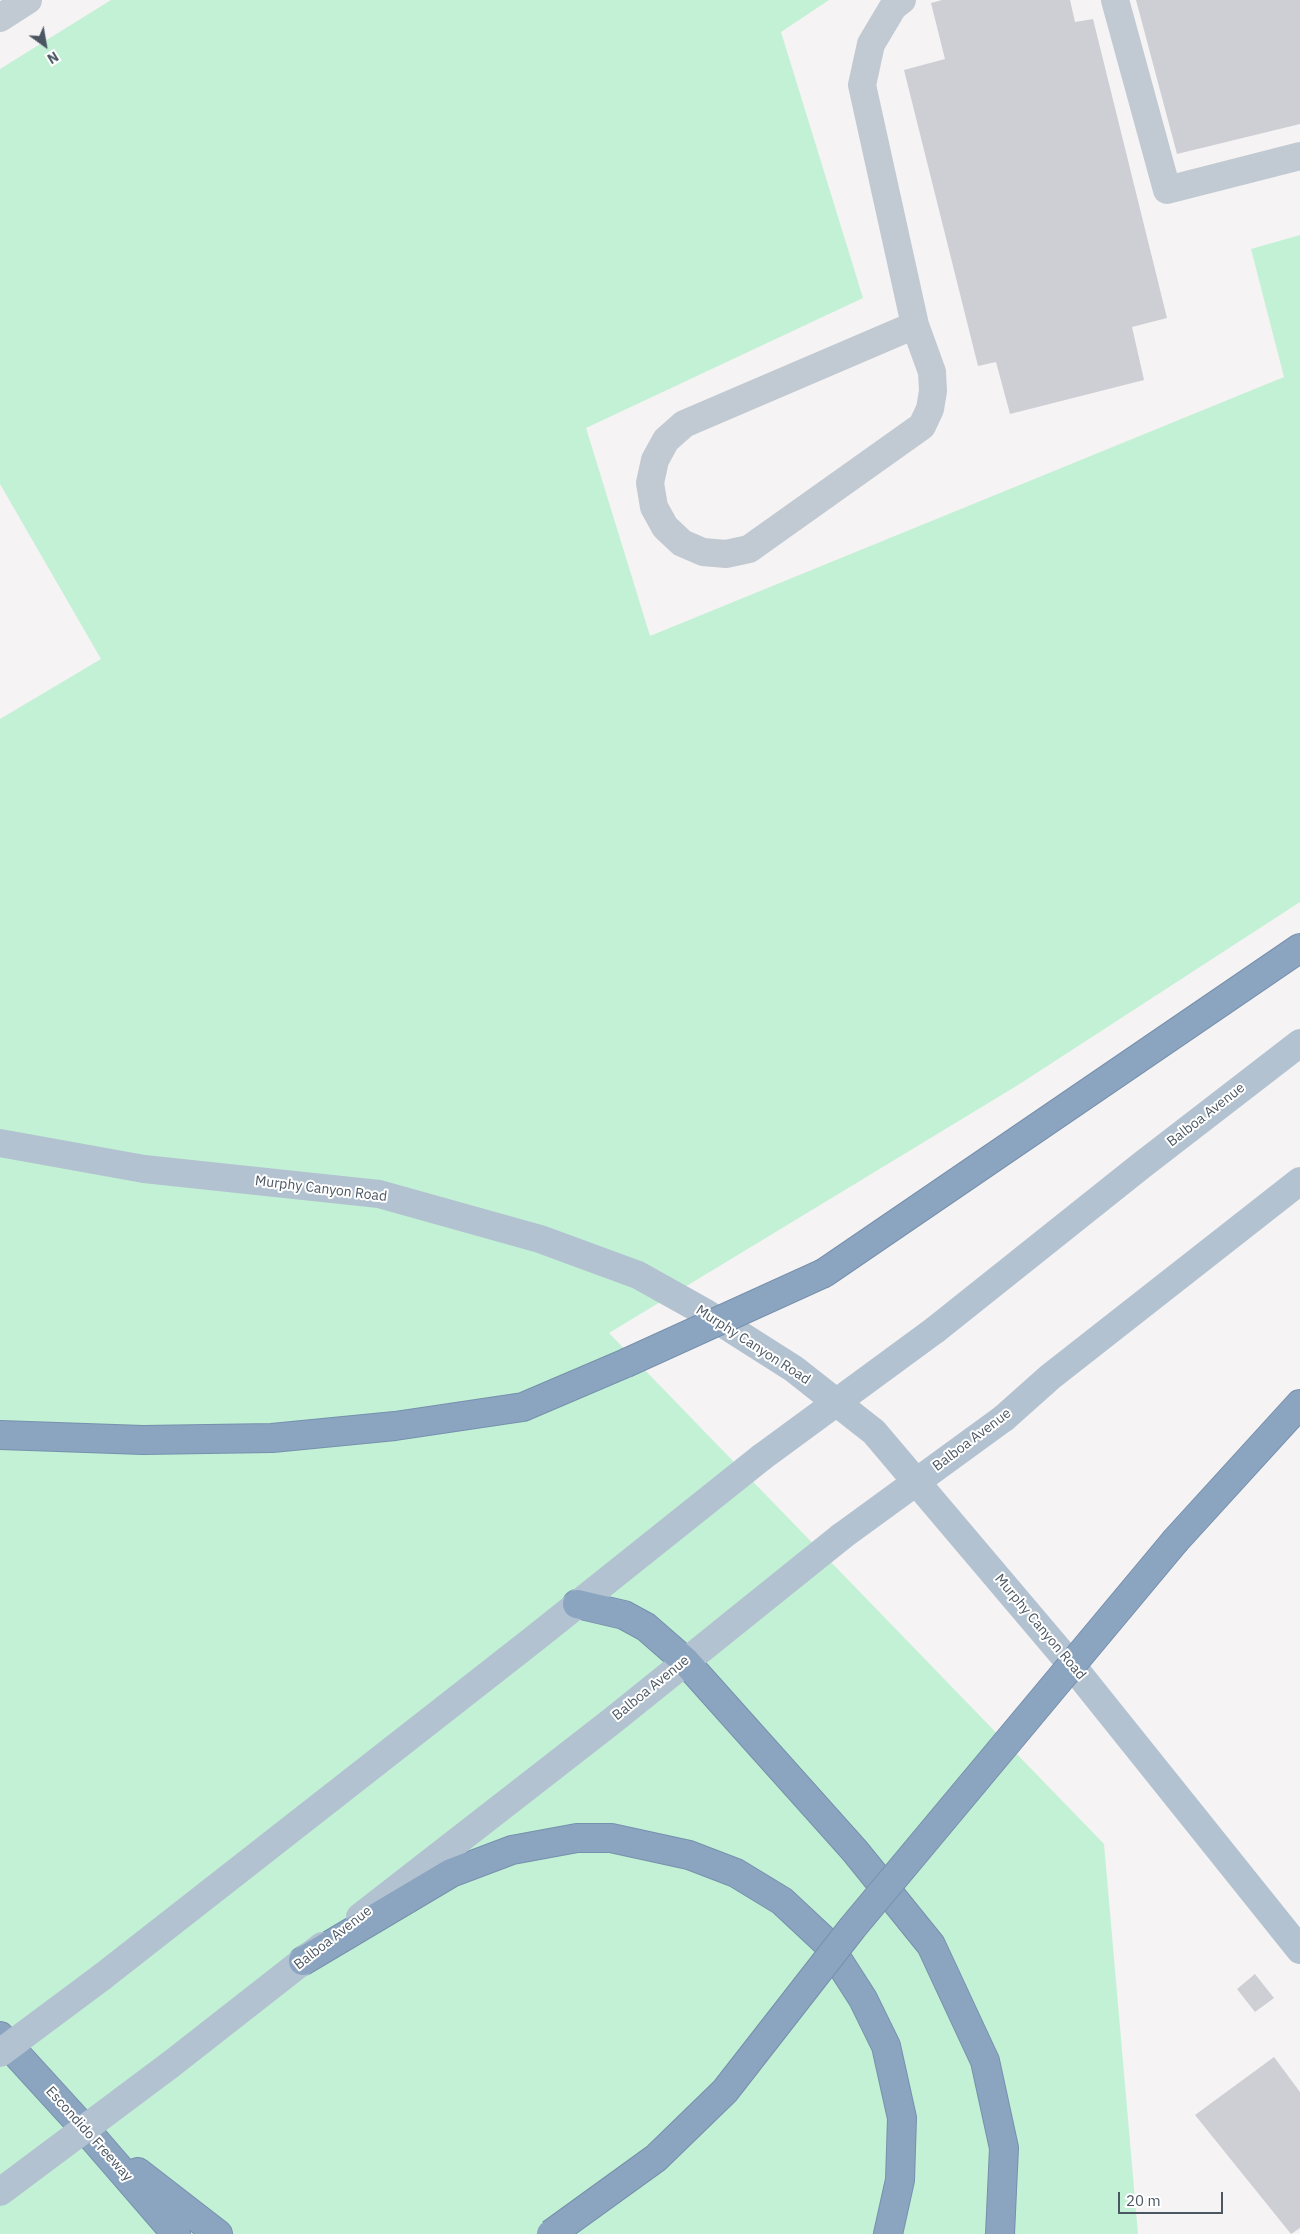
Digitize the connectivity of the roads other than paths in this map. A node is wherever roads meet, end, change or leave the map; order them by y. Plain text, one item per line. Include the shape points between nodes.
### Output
1 (28, 0) edge
2 (902, 0) edge
3 (1115, 0) edge
4 (0, 18) edge
5 (1300, 156) edge
6 (916, 325) junction
7 (1300, 948) edge
8 (1300, 1043) edge
9 (0, 1143) edge
10 (1300, 1181) edge
11 (1300, 1404) edge
12 (0, 1435) edge
13 (577, 1604) junction
14 (686, 1661) junction
15 (1300, 1950) edge
16 (303, 1961) junction
17 (0, 2036) edge
18 (0, 2053) edge
19 (93, 2138) junction
20 (0, 2192) edge
21 (176, 2234) edge
22 (218, 2234) edge
23 (551, 2234) edge
24 (888, 2234) edge
25 (1000, 2234) edge

1 - 4 lane
2 - 6 lane via 893,7 871,44 862,85
3 - 5 lane via 1167,190
6 - 6 lane via 684,424 666,440 655,460 650,483 654,506 665,527 682,543 703,552 726,554 749,548 922,426 934,391 932,372
7 - 12 highway, bridge via 824,1273 522,1407 387,1427 272,1438 143,1440
8 - 13 main road, Balboa Avenue, bridge via 935,1330 762,1457
9 - 15 main road, Murphy Canyon Road via 144,1169 379,1194 540,1239 638,1275 706,1313 794,1369 874,1432 1074,1668
10 - 14 main road, Balboa Avenue, bridge via 1050,1377 1004,1418 842,1536
11 - 23 highway, bridge via 1176,1540 853,1927 725,2091 656,2158
13 - 14 highway via 624,1615 646,1627
13 - 18 main road, Balboa Avenue, bridge via 102,1977
14 - 16 main road, Balboa Avenue
14 - 25 highway via 855,1851 931,1946 985,2061 1004,2148
16 - 20 main road, Balboa Avenue, bridge
16 - 24 highway via 451,1873 530,1846 577,1838 611,1838 689,1855 736,1873 782,1901 827,1943 863,1999 886,2046 902,2118 900,2180
17 - 19 highway, Escondido Freeway
19 - 21 highway, Escondido Freeway
19 - 22 highway

